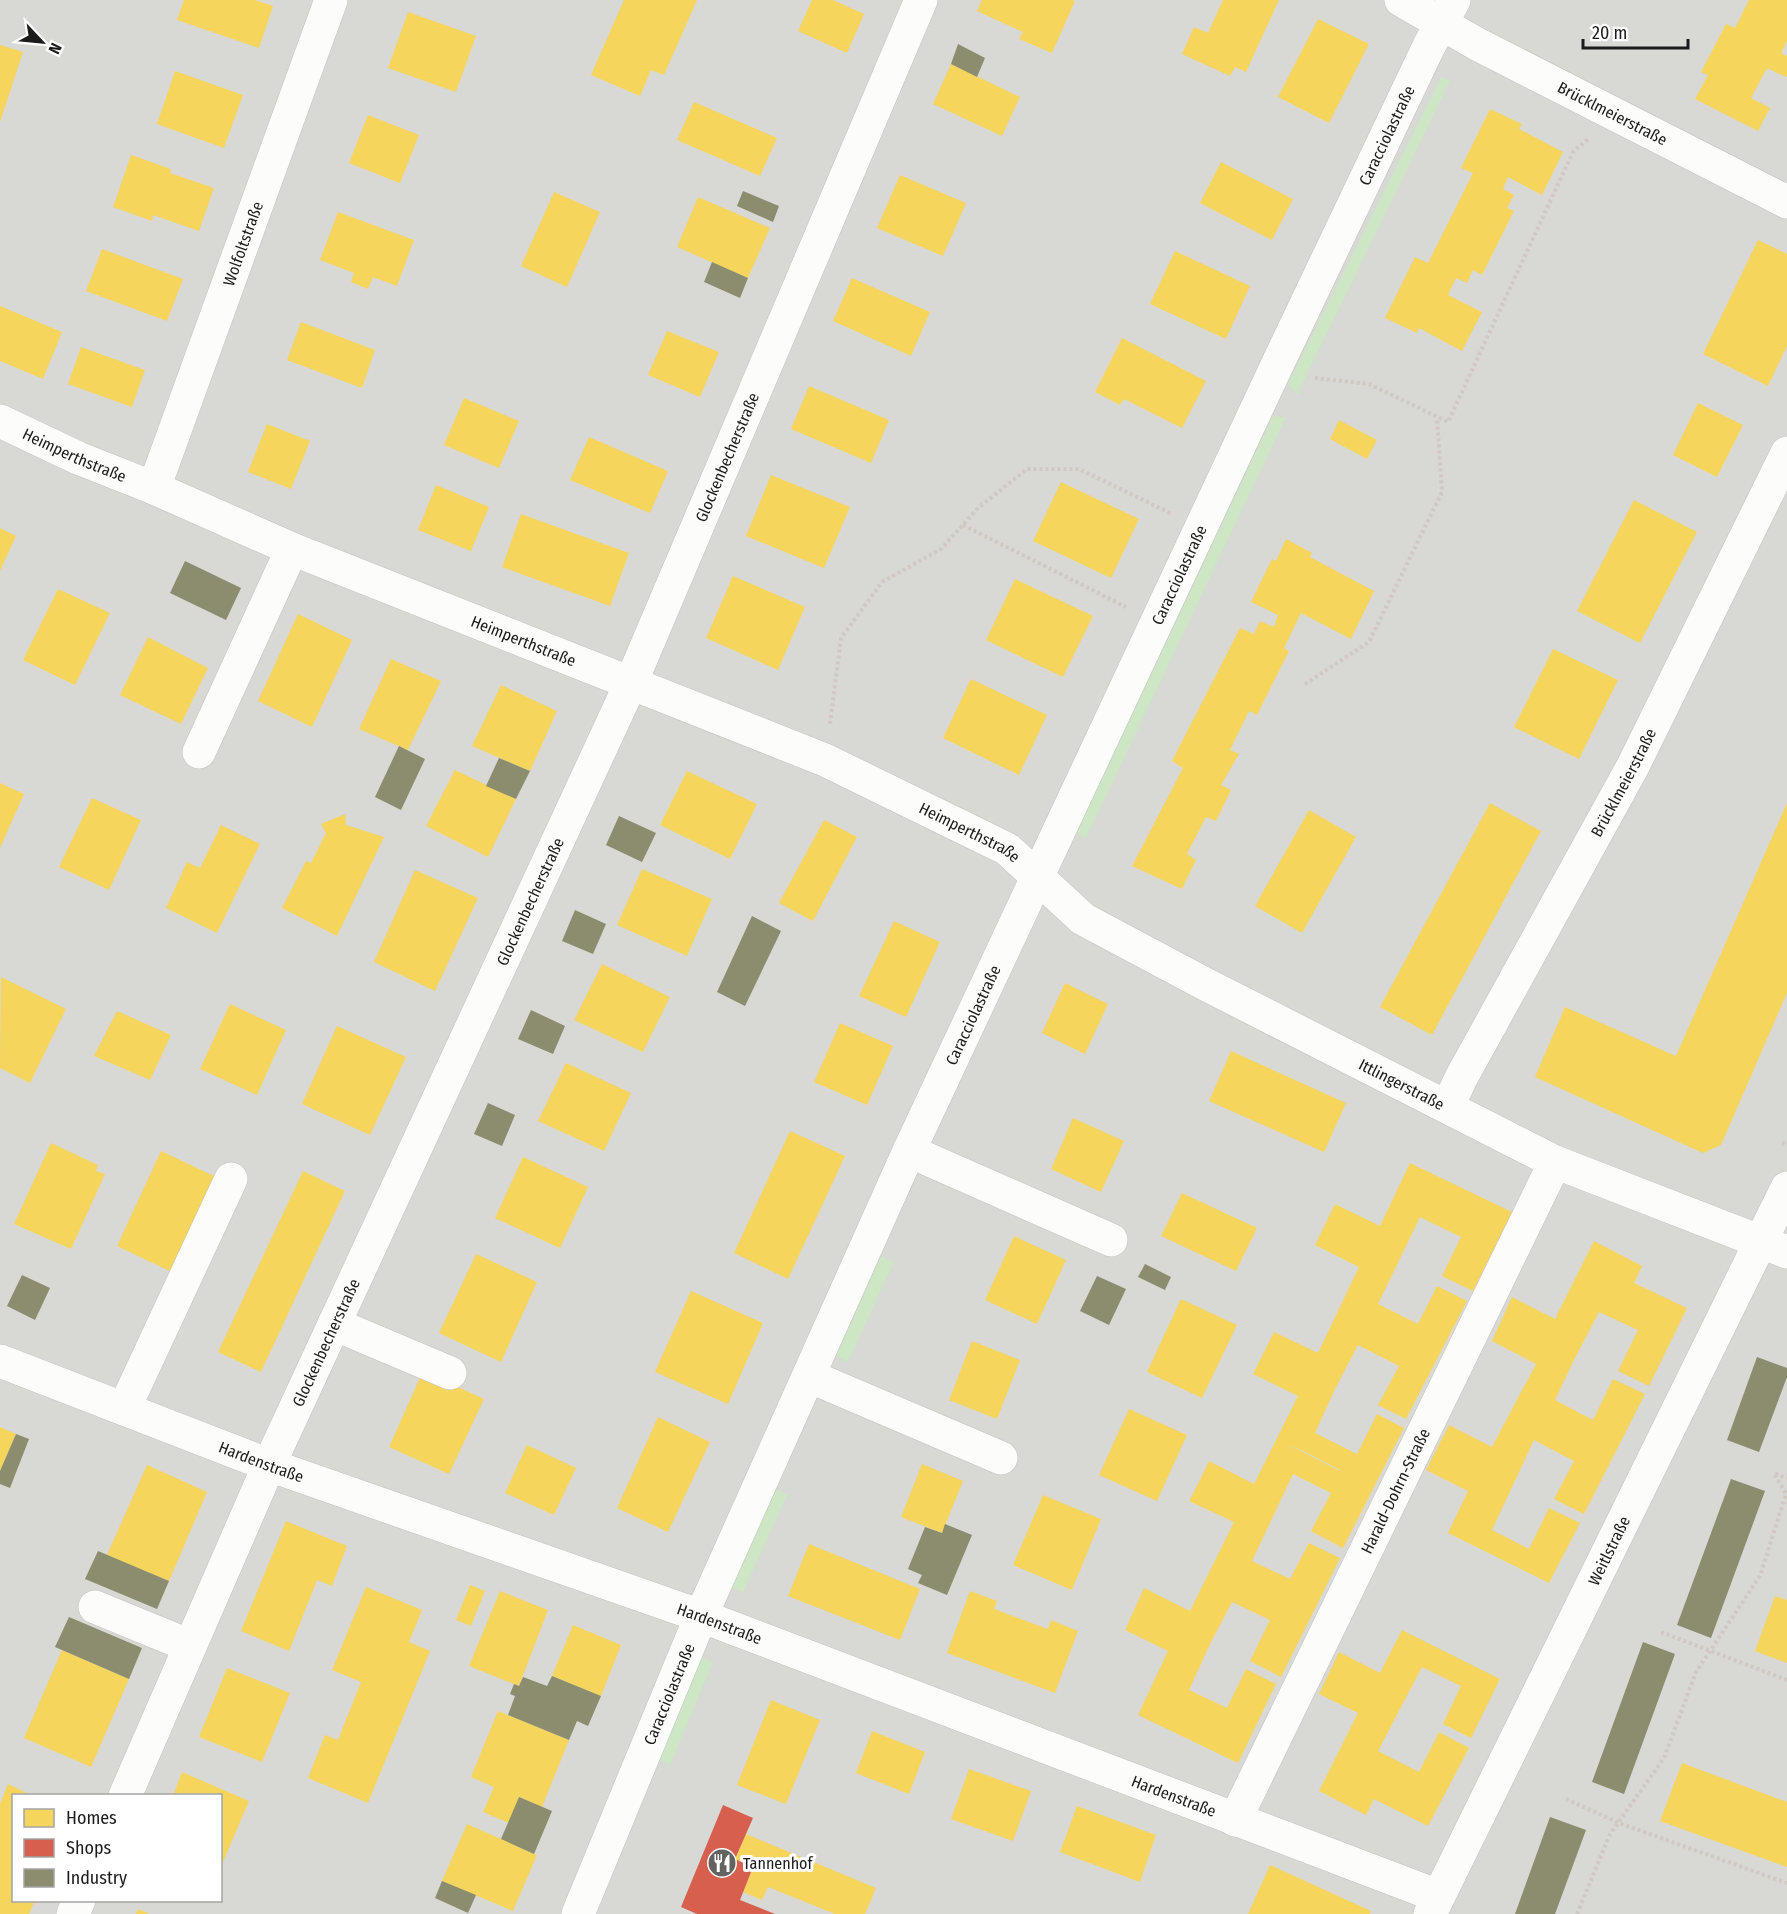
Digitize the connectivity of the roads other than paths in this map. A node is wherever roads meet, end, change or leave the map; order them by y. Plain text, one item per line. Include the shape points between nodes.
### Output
1 (331, 0) edge
2 (921, 0) edge
3 (1401, 0) edge
4 (1447, 11) edge
5 (1787, 202) edge
6 (0, 421) edge
7 (1787, 453) edge
8 (154, 488) junction
9 (292, 549) junction
10 (630, 684) junction
11 (199, 752) dead end
12 (1037, 877) junction
13 (1448, 1106) junction
14 (909, 1151) junction
15 (1555, 1162) junction
16 (231, 1179) dead end
17 (1787, 1188) edge
18 (1111, 1240) dead end
19 (1774, 1247) edge
20 (334, 1324) junction
21 (0, 1361) edge
22 (450, 1373) dead end
23 (809, 1376) junction
24 (124, 1409) junction
25 (1001, 1458) dead end
26 (269, 1465) junction
27 (95, 1607) dead end
28 (700, 1616) junction
29 (190, 1646) junction
30 (126, 1794) edge
31 (1235, 1820) junction
32 (1434, 1905) edge
33 (578, 1914) edge

1 - 8 street, Wolfoltstraße
2 - 10 street, Glockenbecherstraße
3 - 4 street, Brücklmeierstraße
4 - 5 street, Brücklmeierstraße via 1477,44
4 - 12 street, Caracciolastraße
6 - 8 street, Heimperthstraße
7 - 13 street, Brücklmeierstraße via 1633,766
8 - 9 street, Heimperthstraße
9 - 10 street, Heimperthstraße
9 - 11 street
10 - 12 street, Heimperthstraße via 825,760 1007,849
10 - 20 street, Glockenbecherstraße
12 - 13 street, Ittlingerstraße via 1083,919
12 - 14 street, Caracciolastraße
13 - 15 street, Ittlingerstraße
14 - 18 street
14 - 23 street, Caracciolastraße
15 - 19 street, Ittlingerstraße
15 - 31 street, Harald-Dohrn-Straße
16 - 24 street
17 - 19 street, Weitlstraße
19 - 32 street, Weitlstraße
20 - 22 street
20 - 26 street, Glockenbecherstraße
21 - 24 street, Hardenstraße
23 - 25 street
23 - 28 street, Caracciolastraße
24 - 26 street, Hardenstraße
26 - 28 street, Hardenstraße
26 - 29 street, Glockenbecherstraße
27 - 29 street
28 - 31 street, Hardenstraße
28 - 33 street, Caracciolastraße
29 - 30 street, Glockenbecherstraße
31 - 32 street, Hardenstraße

